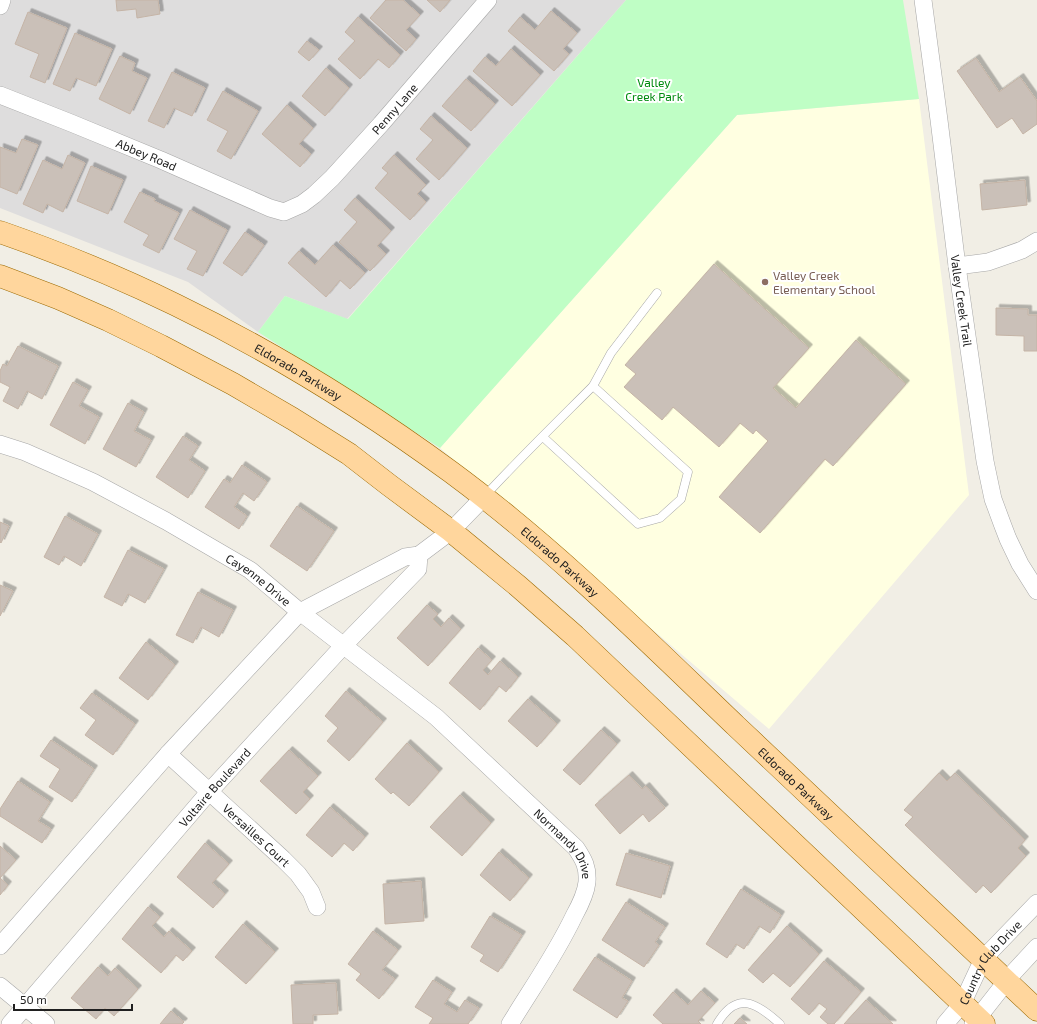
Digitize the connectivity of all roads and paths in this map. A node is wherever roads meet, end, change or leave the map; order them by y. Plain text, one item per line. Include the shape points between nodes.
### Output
1 (2, 0) edge
2 (488, 0) edge
3 (923, 0) edge
4 (0, 6) edge
5 (0, 96) edge
6 (292, 208) joint
7 (0, 232) edge
8 (1037, 241) edge
9 (957, 266) junction
10 (0, 276) edge
11 (657, 293) dead end
12 (593, 386) junction
13 (543, 436) junction
14 (0, 444) edge
15 (484, 497) junction
16 (451, 531) junction
17 (419, 555) junction
18 (1037, 591) edge
19 (300, 612) junction
20 (344, 645) junction
21 (168, 754) junction
22 (486, 764) joint
23 (209, 792) junction
24 (1037, 903) edge
25 (317, 907) dead end
26 (0, 946) edge
27 (1037, 947) edge
28 (983, 959) junction
29 (1006, 981) junction
30 (0, 986) edge
31 (962, 1004) junction
32 (24, 1006) junction
33 (1037, 1010) edge
34 (978, 1022) edge
35 (10, 1024) edge
36 (46, 1024) edge
37 (510, 1024) edge
38 (717, 1024) edge
39 (780, 1024) edge
40 (945, 1024) edge

1 - 4 street
2 - 6 street, Penny Lane via 332,178 302,204
3 - 9 street, Valley Creek Trail
5 - 6 street, Abbey Road via 161,160 270,208 284,212
7 - 15 main road, Eldorado Parkway via 125,281 239,337 360,410 418,448
8 - 9 street via 1022,250 988,262
9 - 18 street, Valley Creek Trail via 992,494 1008,539
10 - 16 main road via 108,320 233,384 349,454
11 - 12 lane via 611,353
12 - 13 lane
12 - 13 lane via 688,472 681,499 660,518 638,524
13 - 15 lane
14 - 19 street, Cayenne Drive via 25,452 93,482 166,521 250,570
15 - 16 street
15 - 28 main road, Eldorado Parkway via 591,588
16 - 17 street
16 - 31 main road via 575,636
17 - 19 street via 405,557
17 - 20 street, Voltaire Boulevard via 418,569
19 - 20 street, Cayenne Drive
19 - 21 street
20 - 22 street, Cayenne Drive via 436,717
20 - 23 street, Voltaire Boulevard
21 - 23 street, Versailles Court
21 - 26 street
22 - 37 street, Normandy Drive via 576,848 583,858 587,871 587,884 580,905 565,935
23 - 25 street, Versailles Court via 283,858 298,874
23 - 32 street, Voltaire Boulevard
24 - 28 street, Country Club Drive
27 - 29 street, Country Club Drive
28 - 29 main road, Eldorado Parkway
28 - 31 street, Country Club Drive
29 - 33 main road, Eldorado Parkway
29 - 34 street, Country Club Drive
30 - 32 street
31 - 34 main road
31 - 40 street, Country Club Drive
32 - 35 street, Voltaire Boulevard
32 - 36 street
38 - 39 lane via 726,1011 743,1004 760,1008

